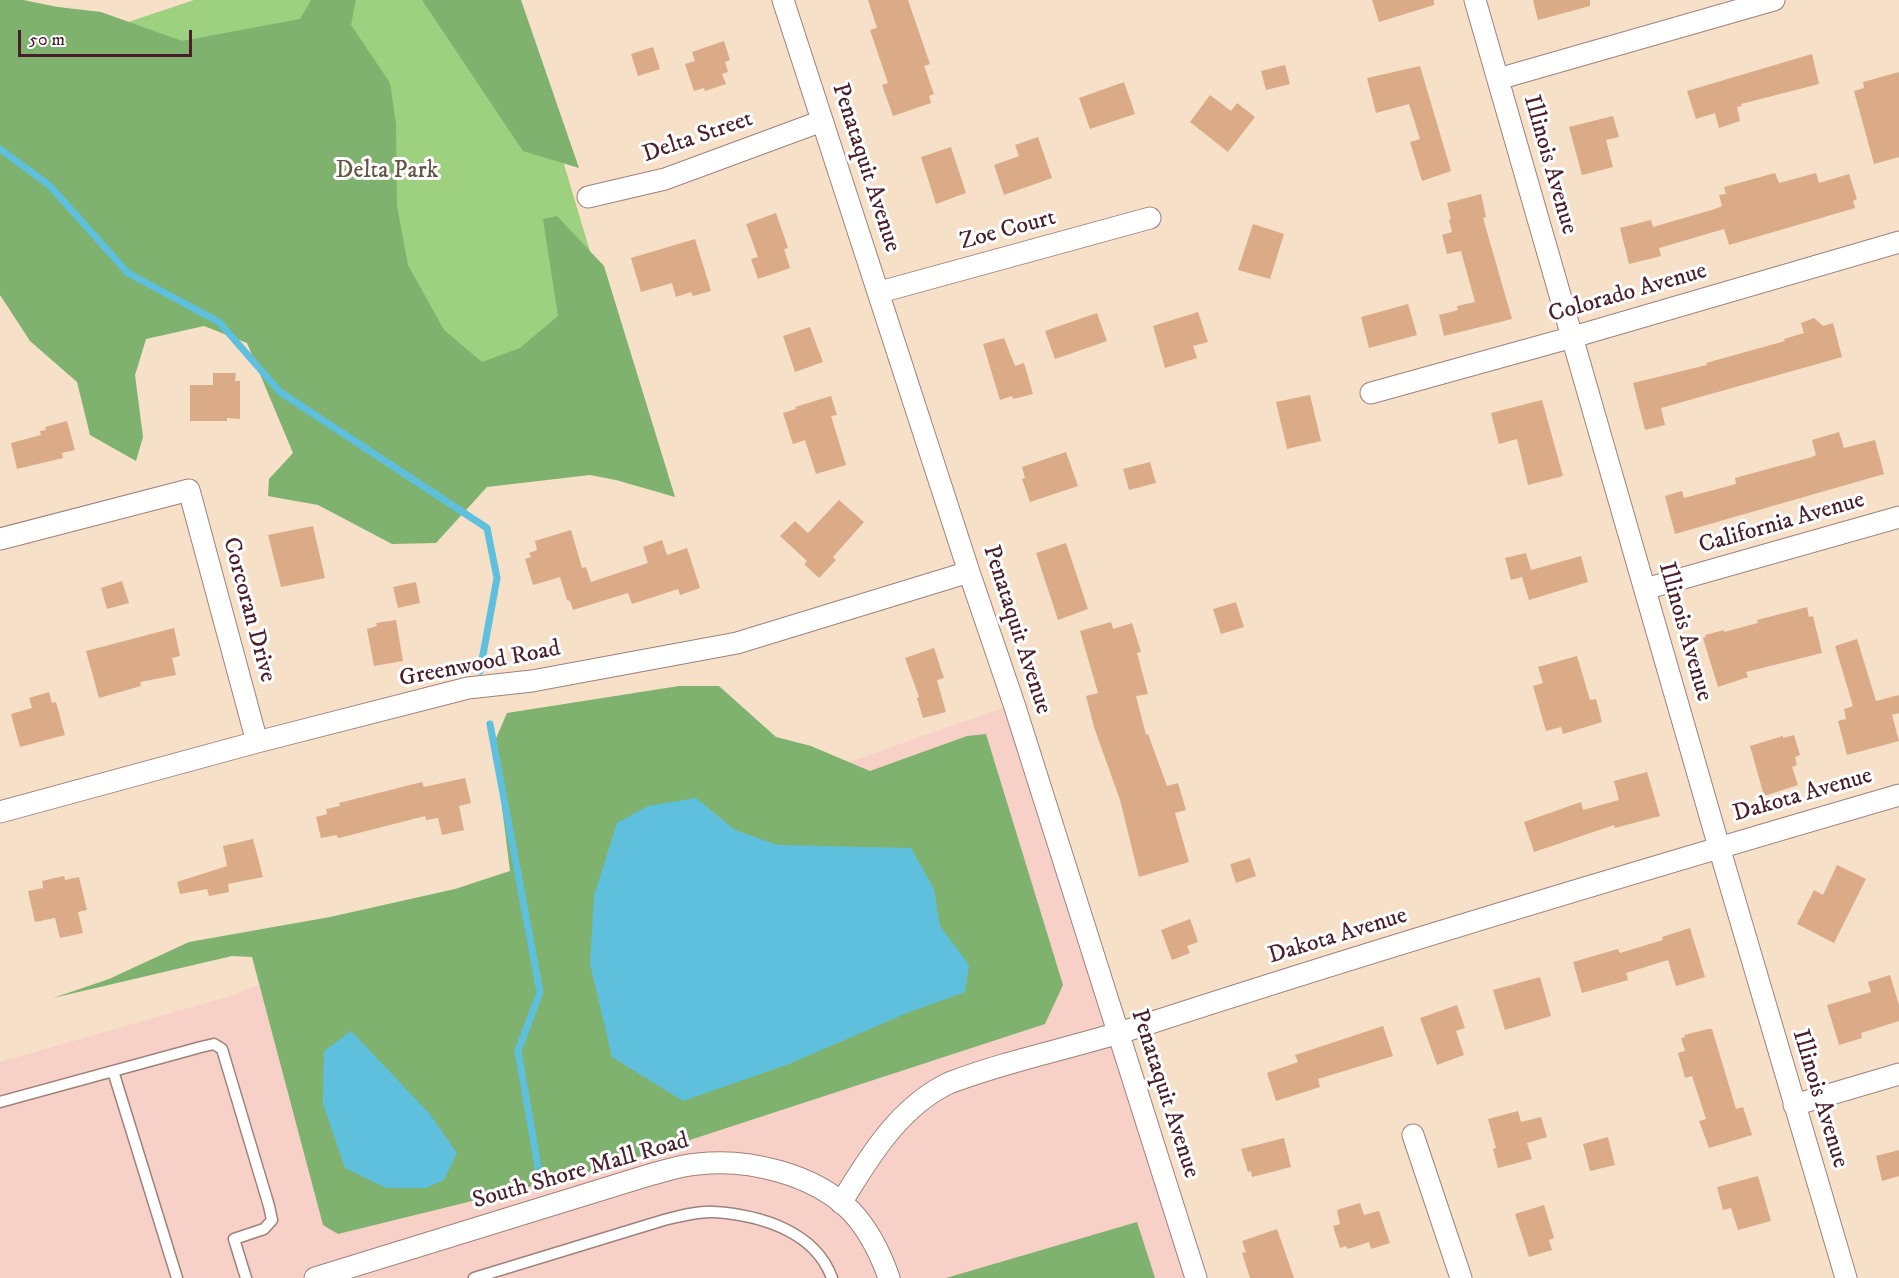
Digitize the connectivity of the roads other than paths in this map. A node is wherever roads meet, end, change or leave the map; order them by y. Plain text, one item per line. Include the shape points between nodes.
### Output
1 (783, 0) edge
2 (1475, 0) edge
3 (1774, 0) edge
4 (1498, 79) junction
5 (822, 121) junction
6 (588, 197) dead end
7 (1150, 218) dead end
8 (1899, 242) edge
9 (880, 292) junction
10 (1573, 337) junction
11 (1371, 393) dead end
12 (1899, 517) edge
13 (0, 539) edge
14 (969, 572) junction
15 (1645, 589) junction
16 (257, 742) junction
17 (1899, 795) edge
18 (0, 812) edge
19 (1719, 848) junction
20 (1118, 1034) junction
21 (113, 1071) junction
22 (1899, 1074) edge
23 (0, 1102) edge
24 (1794, 1105) junction
25 (1413, 1135) dead end
26 (841, 1203) junction
27 (321, 1277) edge
28 (177, 1278) edge
29 (246, 1278) edge
30 (474, 1278) edge
31 (832, 1278) edge
32 (889, 1278) edge
33 (1196, 1278) edge
34 (1461, 1278) edge
35 (1846, 1278) edge

1 - 5 street, Penataquit Avenue
2 - 4 street, Illinois Avenue
3 - 4 street
4 - 10 street, Illinois Avenue
5 - 6 street, Delta Street via 665,179
5 - 9 street, Penataquit Avenue
7 - 9 street, Zoe Court
8 - 10 street, Colorado Avenue
9 - 14 street, Penataquit Avenue
10 - 11 street, Colorado Avenue
10 - 15 street, Illinois Avenue
12 - 15 street, California Avenue
13 - 16 street, Corcoran Drive via 189,490
14 - 16 street, Greenwood Road via 737,643 532,681 468,688
14 - 20 street, Penataquit Avenue
15 - 19 street, Illinois Avenue
16 - 18 street, Greenwood Road
17 - 19 street, Dakota Avenue
19 - 20 street, Dakota Avenue
19 - 24 street, Illinois Avenue
20 - 26 street, Dakota Avenue via 961,1078 935,1090 878,1145
20 - 33 street, Penataquit Avenue
21 - 23 lane
21 - 28 lane
21 - 29 lane via 214,1044 222,1049 272,1220 264,1230 234,1239
22 - 24 street
24 - 35 street, Illinois Avenue
25 - 34 street
26 - 27 street, South Shore Mall Road via 811,1184 769,1169 735,1162 695,1164
26 - 32 street, South Shore Mall Road via 860,1222
30 - 31 lane via 664,1220 713,1212 782,1227 810,1244

